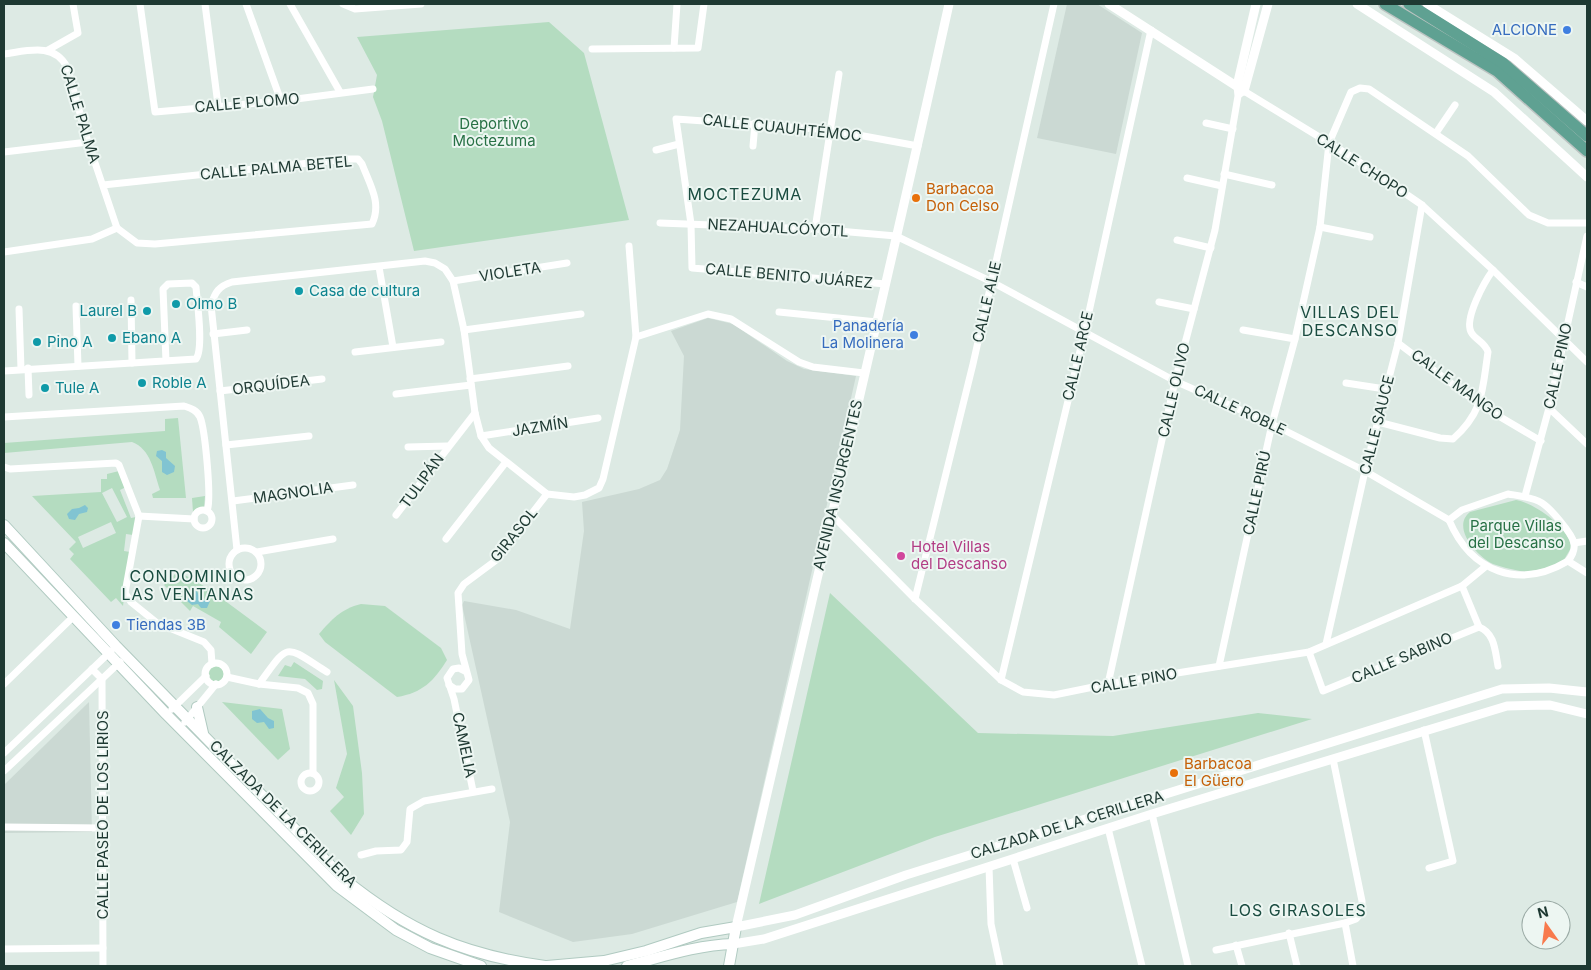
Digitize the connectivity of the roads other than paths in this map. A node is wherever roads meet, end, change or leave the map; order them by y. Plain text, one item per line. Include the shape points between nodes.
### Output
1 (73, 4) edge
2 (140, 4) edge
3 (205, 4) edge
4 (246, 4) edge
5 (290, 4) edge
6 (343, 4) edge
7 (421, 4) edge
8 (677, 4) edge
9 (704, 4) edge
10 (949, 4) edge
11 (1054, 4) edge
12 (1109, 4) edge
13 (1256, 4) edge
14 (1268, 4) edge
15 (1357, 4) edge
16 (1385, 4) edge
17 (1409, 4) edge
18 (1427, 4) edge
19 (395, 5) edge
20 (1370, 7) edge
21 (1151, 30) junction
22 (674, 48) junction
23 (592, 49) dead end
24 (48, 50) junction
25 (4, 54) edge
26 (839, 74) dead end
27 (373, 90) dead end
28 (1240, 91) junction
29 (340, 92) junction
30 (281, 101) junction
31 (218, 105) junction
32 (1455, 105) dead end
33 (1587, 121) edge
34 (755, 123) junction
35 (1206, 123) dead end
36 (1232, 129) junction
37 (831, 130) junction
38 (1436, 133) junction
39 (1587, 136) edge
40 (88, 142) junction
41 (679, 144) junction
42 (1329, 144) junction
43 (753, 146) dead end
44 (918, 146) junction
45 (656, 150) dead end
46 (1587, 151) edge
47 (4, 152) edge
48 (1224, 174) junction
49 (1187, 178) dead end
50 (1587, 178) edge
51 (103, 185) junction
52 (1272, 185) dead end
53 (1222, 186) junction
54 (1422, 205) junction
55 (660, 223) dead end
56 (1587, 223) edge
57 (692, 224) junction
58 (1320, 227) junction
59 (117, 228) junction
60 (815, 229) junction
61 (896, 236) junction
62 (1587, 236) edge
63 (1370, 237) dead end
64 (1177, 240) dead end
65 (629, 246) dead end
66 (1211, 248) junction
67 (4, 252) edge
68 (567, 263) dead end
69 (379, 267) junction
70 (1493, 270) junction
71 (453, 281) junction
72 (992, 282) junction
73 (1576, 282) junction
74 (886, 284) junction
75 (1587, 286) edge
76 (131, 300) dead end
77 (1160, 302) dead end
78 (76, 306) dead end
79 (19, 308) dead end
80 (1194, 309) junction
81 (779, 312) dead end
82 (581, 314) dead end
83 (877, 322) junction
84 (247, 330) dead end
85 (464, 330) junction
86 (1085, 330) junction
87 (1243, 330) dead end
88 (213, 334) junction
89 (636, 338) junction
90 (1563, 338) junction
91 (1295, 339) junction
92 (441, 342) dead end
93 (1398, 343) junction
94 (393, 347) junction
95 (355, 352) dead end
96 (166, 361) junction
97 (1587, 362) edge
98 (132, 363) junction
99 (78, 366) junction
100 (568, 366) dead end
101 (24, 369) junction
102 (4, 370) edge
103 (864, 373) junction
104 (322, 379) dead end
105 (1175, 381) junction
106 (470, 382) junction
107 (1346, 383) dead end
108 (1385, 389) junction
109 (220, 391) junction
110 (396, 394) dead end
111 (29, 395) dead end
112 (1480, 405) junction
113 (1549, 408) junction
114 (474, 413) junction
115 (4, 417) edge
116 (598, 418) dead end
117 (1378, 422) junction
118 (1272, 424) junction
119 (309, 436) dead end
120 (481, 436) junction
121 (1541, 441) junction
122 (1587, 444) edge
123 (226, 445) junction
124 (447, 446) junction
125 (408, 447) dead end
126 (506, 462) junction
127 (4, 467) edge
128 (1365, 471) junction
129 (353, 485) dead end
130 (546, 494) junction
131 (1526, 496) junction
132 (233, 501) junction
133 (207, 511) junction
134 (396, 515) dead end
135 (832, 515) junction
136 (139, 516) junction
137 (194, 519) junction
138 (1449, 520) junction
139 (4, 525) edge
140 (333, 539) dead end
141 (446, 539) dead end
142 (1587, 541) edge
143 (4, 543) edge
144 (1574, 543) junction
145 (237, 550) junction
146 (257, 552) junction
147 (1568, 561) junction
148 (1485, 567) junction
149 (1587, 573) edge
150 (1462, 586) junction
151 (915, 599) junction
152 (73, 617) junction
153 (1479, 627) junction
154 (1326, 644) junction
155 (116, 646) junction
156 (1309, 652) junction
157 (108, 654) junction
158 (462, 654) junction
159 (126, 656) junction
160 (118, 664) junction
161 (212, 664) junction
162 (1219, 666) junction
163 (1498, 666) dead end
164 (456, 668) junction
165 (92, 669) junction
166 (465, 671) junction
167 (327, 672) dead end
168 (206, 676) junction
169 (227, 677) junction
170 (102, 678) junction
171 (1001, 680) junction
172 (4, 684) edge
173 (216, 684) junction
174 (259, 684) junction
175 (1108, 684) junction
176 (449, 685) junction
177 (459, 690) junction
178 (1587, 692) edge
179 (454, 699) junction
180 (176, 705) junction
181 (197, 707) junction
182 (166, 714) junction
183 (1587, 714) edge
184 (188, 718) junction
185 (179, 728) junction
186 (1424, 730) junction
187 (204, 734) junction
188 (4, 752) edge
189 (1333, 759) junction
190 (4, 771) edge
191 (313, 773) dead end
192 (492, 789) dead end
193 (473, 792) junction
194 (1152, 814) junction
195 (4, 827) edge
196 (103, 828) junction
197 (1108, 828) junction
198 (361, 855) dead end
199 (1013, 859) junction
200 (989, 867) junction
201 (1429, 868) dead end
202 (1027, 908) dead end
203 (1345, 923) junction
204 (736, 927) junction
205 (1289, 933) junction
206 (433, 937) junction
207 (733, 944) junction
208 (1236, 945) junction
209 (103, 948) junction
210 (430, 948) junction
211 (4, 949) edge
212 (1216, 950) dead end
213 (476, 952) junction
214 (475, 965) edge
215 (103, 966) edge
216 (546, 966) edge
217 (627, 966) edge
218 (729, 966) edge
219 (1000, 966) edge
220 (1142, 966) edge
221 (1188, 966) edge
222 (1242, 966) edge
223 (1297, 966) edge
224 (1354, 966) edge

1 - 24 street via 78,33
2 - 31 street, CALLE PLOMO via 155,112
3 - 31 street
4 - 30 street
5 - 29 street
6 - 19 street via 355,9
7 - 19 street
8 - 22 street
9 - 22 street via 698,48
10 - 44 street, AVENIDA INSURGENTES
11 - 72 street, CALLE ALIE
12 - 21 street, CALLE CHOPO
13 - 28 street, CALLE OLIVO
14 - 28 street, CALLE OLIVO
15 - 20 street
16 - 46 main road via 1497,71
17 - 39 main road via 1503,63
18 - 33 street via 1514,58
20 - 50 street via 1494,92
21 - 28 street, CALLE CHOPO
21 - 86 street, CALLE ARCE
22 - 23 street
24 - 25 street, CALLE PALMA
24 - 40 street, CALLE PALMA via 62,57 67,67
26 - 37 street
27 - 29 street, CALLE PLOMO
28 - 36 street, CALLE OLIVO
28 - 42 street, CALLE CHOPO
29 - 30 street, CALLE PLOMO
30 - 31 street, CALLE PLOMO
32 - 38 street
34 - 37 street, CALLE CUAUHTÉMOC
34 - 41 street, CALLE CUAUHTÉMOC via 676,119
34 - 43 street
35 - 36 street
36 - 48 street, CALLE OLIVO
37 - 44 street, CALLE CUAUHTÉMOC
37 - 60 street
38 - 42 street, CALLE PIRÚ via 1369,89 1360,88 1352,92
38 - 56 street via 1468,156 1529,215 1548,223
40 - 47 street
40 - 51 street, CALLE PALMA
41 - 45 street
41 - 57 street
42 - 54 street, CALLE CHOPO
42 - 58 street, CALLE PIRÚ
44 - 61 street, AVENIDA INSURGENTES
48 - 52 street
48 - 53 street, CALLE OLIVO
49 - 53 street
51 - 59 street, CALLE PALMA
51 - 59 street, CALLE PALMA BETEL via 347,158 358,159 362,164 377,206 372,224 155,244 137,243
53 - 66 street, CALLE OLIVO
54 - 70 street, CALLE CHOPO
54 - 93 street, CALLE SAUCE
55 - 57 street, NEZAHUALCÓYOTL
57 - 60 street, NEZAHUALCÓYOTL
57 - 74 street, CALLE BENITO JUÁREZ via 692,268
58 - 63 street
58 - 91 street, CALLE PIRÚ
59 - 67 street via 92,239
60 - 61 street, NEZAHUALCÓYOTL
61 - 72 street, CALLE ROBLE
61 - 74 street, AVENIDA INSURGENTES
62 - 73 street, CALLE PINO
64 - 66 street
65 - 89 street
66 - 80 street, CALLE OLIVO
68 - 71 street, VIOLETA
69 - 71 street via 425,261 445,269
69 - 88 street via 223,285 211,305
69 - 94 street
70 - 90 street, CALLE CHOPO
70 - 112 street via 1480,289 1469,327 1471,334 1486,344 1488,352
71 - 85 street
72 - 86 street, CALLE ROBLE
72 - 151 street, CALLE ALIE
73 - 75 street
73 - 90 street, CALLE PINO
74 - 83 street, AVENIDA INSURGENTES
76 - 98 street
77 - 80 street
78 - 99 street
79 - 101 street
80 - 105 street, CALLE OLIVO
81 - 83 street
82 - 85 street
83 - 103 street, AVENIDA INSURGENTES
84 - 88 street
85 - 106 street
86 - 105 street, CALLE ROBLE
86 - 171 street, CALLE ARCE
87 - 91 street
88 - 109 street
89 - 103 street via 708,314 719,315 731,319 799,362 813,367
89 - 130 street via 599,488 574,497
90 - 97 street, CALLE CHOPO
90 - 113 street, CALLE PINO
91 - 118 street, CALLE PIRÚ
92 - 94 street
93 - 108 street, CALLE SAUCE
93 - 112 street, CALLE MANGO
94 - 95 street
96 - 96 street via 192,360 198,355 196,287 192,283 168,284 164,289
96 - 98 street
98 - 99 street
99 - 101 street
100 - 106 street
101 - 102 street
101 - 111 street
103 - 135 street, AVENIDA INSURGENTES
104 - 109 street, ORQUÍDEA
105 - 118 street, CALLE ROBLE
105 - 175 street, CALLE OLIVO
106 - 110 street
106 - 114 street
107 - 108 street
108 - 117 street, CALLE SAUCE
109 - 123 street
112 - 117 street via 1453,439
112 - 121 street, CALLE MANGO
113 - 121 street, CALLE PINO
113 - 122 street
114 - 120 street
114 - 124 street, TULIPÁN
115 - 133 street via 184,406 192,409 199,414 203,427 210,499
116 - 120 street, JAZMÍN
117 - 128 street, CALLE SAUCE
118 - 128 street, CALLE ROBLE
118 - 162 street, CALLE PIRÚ
119 - 123 street
120 - 126 street via 489,448
121 - 131 street, CALLE PINO
123 - 132 street
124 - 125 street, TULIPÁN
124 - 134 street, TULIPÁN
126 - 130 street
126 - 141 street
127 - 136 street via 116,463 122,468
128 - 138 street, CALLE ROBLE
128 - 154 street, CALLE SAUCE
129 - 132 street, MAGNOLIA
130 - 158 street, GIRASOL via 495,561 464,584 458,593
131 - 138 street via 1508,494 1482,502 1462,510
131 - 144 street via 1542,503
132 - 145 street
133 - 137 street via 198,511
133 - 137 street via 212,518 206,528 198,527
135 - 151 street, CALLE PINO
135 - 204 street, AVENIDA INSURGENTES
136 - 137 street
136 - 161 street via 125,593 157,623 204,642 211,650
138 - 148 street via 1466,549
139 - 155 main road, CALZADA DE LA CERILLERA
140 - 146 street
142 - 144 street
143 - 152 main road, CALZADA DE LA CERILLERA
144 - 147 street
145 - 146 street via 247,548
145 - 146 street via 229,564 232,574 242,580 252,578 260,571 262,561
147 - 148 street via 1543,572 1529,574 1504,574
147 - 149 street
148 - 150 street, CALLE PINO
150 - 153 street
150 - 154 street, CALLE PINO
151 - 171 street, CALLE PINO
152 - 157 main road, CALZADA DE LA CERILLERA
152 - 172 street
153 - 156 street, CALLE SABINO via 1323,691
153 - 163 street via 1492,637
154 - 156 street, CALLE PINO
155 - 157 street
155 - 159 main road, CALZADA DE LA CERILLERA
156 - 162 street, CALLE PINO
157 - 160 main road, CALZADA DE LA CERILLERA
157 - 165 street
158 - 164 street
158 - 166 street
159 - 160 street
159 - 180 main road, CALZADA DE LA CERILLERA
160 - 170 street
160 - 182 main road, CALZADA DE LA CERILLERA
161 - 168 street
161 - 169 street via 222,664
162 - 175 street, CALLE PINO
164 - 166 street
164 - 176 street via 448,675
165 - 170 street
165 - 188 street
166 - 177 street via 468,684
167 - 174 street via 287,650
168 - 173 street
168 - 180 street
169 - 173 street
169 - 174 street
170 - 190 street
170 - 196 street, CALLE PASEO DE LOS LIRIOS
171 - 175 street, CALLE PINO via 1022,692 1054,696
173 - 181 street
174 - 191 street via 298,688 308,694 313,704
176 - 177 street
176 - 179 street, CAMELIA
177 - 179 street
178 - 204 street, CALZADA DE LA CERILLERA via 1549,688 1502,689 906,875 795,915
179 - 193 street, CAMELIA
180 - 182 street
180 - 184 main road, CALZADA DE LA CERILLERA
181 - 184 street
181 - 187 main road
182 - 185 main road, CALZADA DE LA CERILLERA
183 - 186 street, CALZADA DE LA CERILLERA via 1550,704 1507,706
184 - 185 street
184 - 187 main road, CALZADA DE LA CERILLERA
185 - 210 main road, CALZADA DE LA CERILLERA via 337,886 396,930
186 - 189 street, CALZADA DE LA CERILLERA
186 - 201 street via 1453,861
187 - 206 main road, CALZADA DE LA CERILLERA via 344,879 372,902
189 - 194 street, CALZADA DE LA CERILLERA
189 - 203 street via 1362,901 1362,912 1356,919
192 - 193 street, CAMELIA
193 - 198 street, CAMELIA via 424,801 410,809 407,842 401,850
194 - 197 street, CALZADA DE LA CERILLERA
194 - 221 street
195 - 196 street
196 - 209 street, CALLE PASEO DE LOS LIRIOS
197 - 199 street, CALZADA DE LA CERILLERA
197 - 220 street
199 - 200 street, CALZADA DE LA CERILLERA
199 - 202 street
200 - 207 street, CALZADA DE LA CERILLERA via 764,939
200 - 219 street via 990,924
203 - 205 street
203 - 224 street
204 - 207 main road, AVENIDA INSURGENTES
204 - 216 main road, CALZADA DE LA CERILLERA via 701,933 604,961
205 - 208 street
205 - 223 street
206 - 210 main road
206 - 213 main road, CALZADA DE LA CERILLERA
207 - 217 main road, CALZADA DE LA CERILLERA via 684,950
207 - 218 main road, AVENIDA INSURGENTES
208 - 212 street
208 - 222 street
209 - 211 street
209 - 215 street, CALLE PASEO DE LOS LIRIOS
210 - 214 main road, CALZADA DE LA CERILLERA
213 - 214 main road
213 - 216 main road, CALZADA DE LA CERILLERA via 502,960

